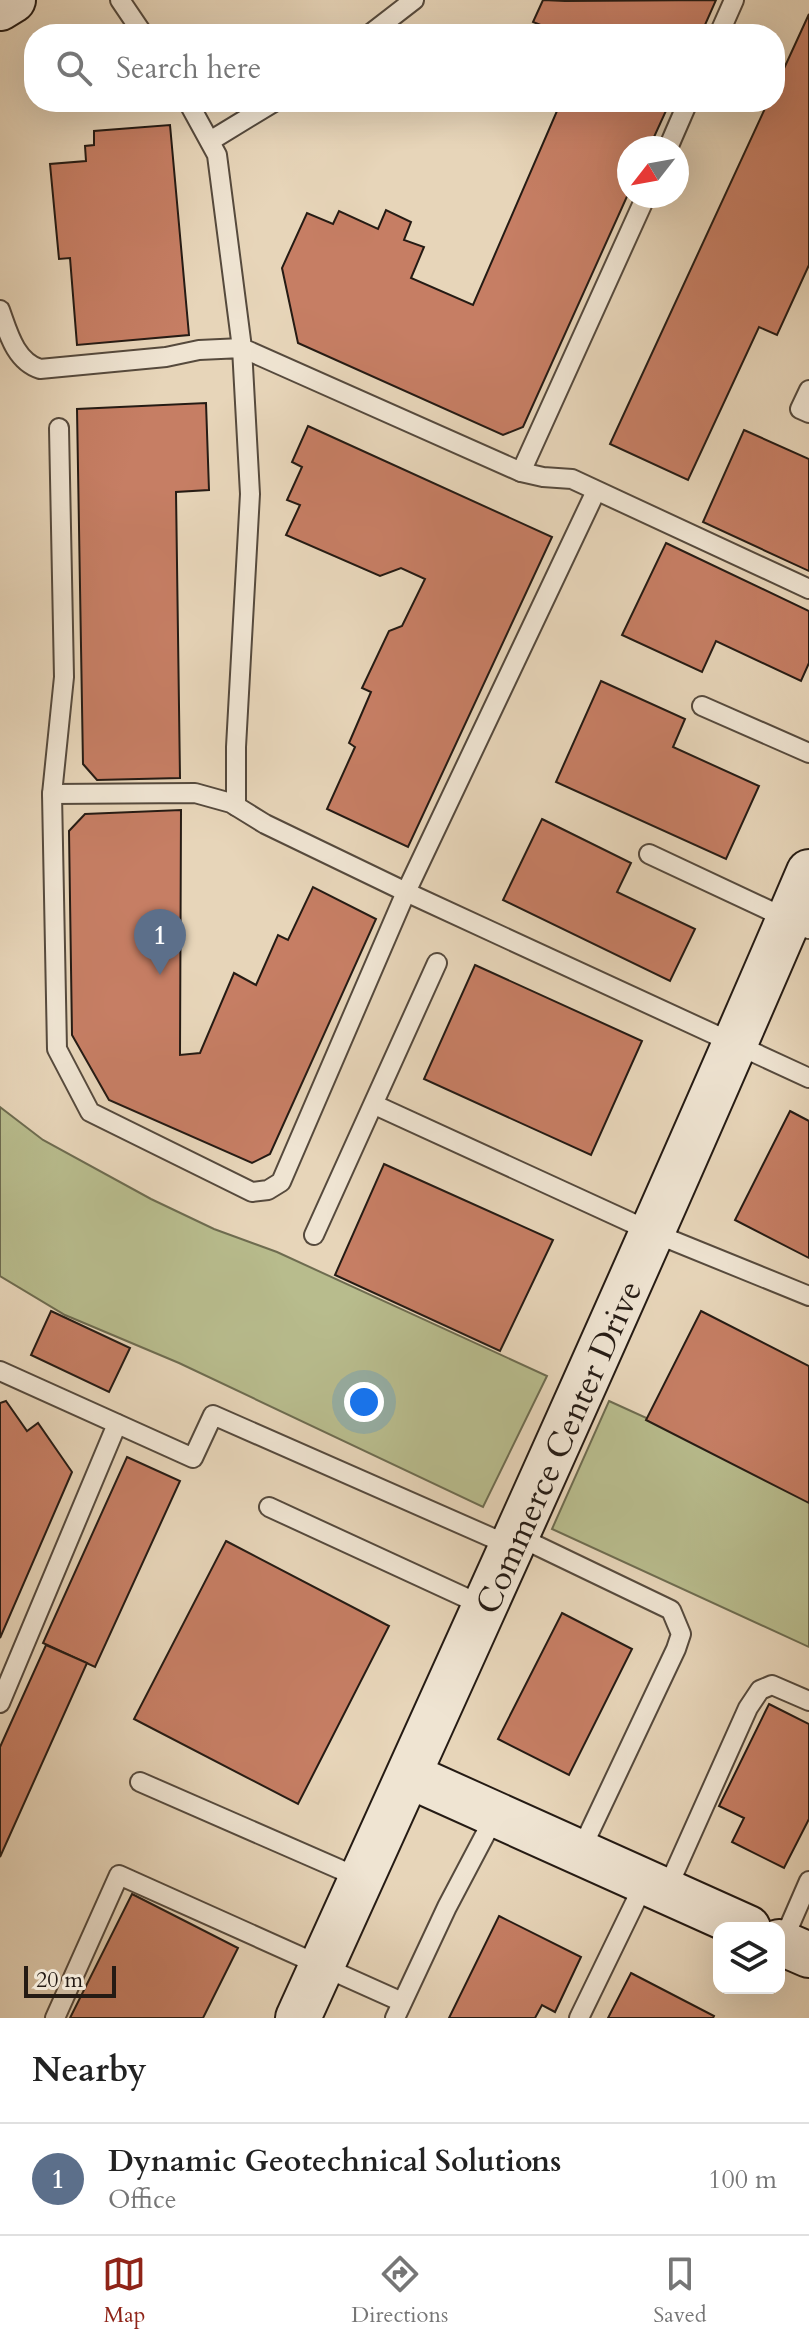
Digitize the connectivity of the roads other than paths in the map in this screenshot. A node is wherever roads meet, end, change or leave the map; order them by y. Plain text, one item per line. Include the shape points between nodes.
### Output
1 (13, 0) edge
2 (120, 0) edge
3 (414, 0) edge
4 (734, 0) edge
5 (0, 8) edge
6 (136, 24) edge
7 (383, 24) edge
8 (723, 24) edge
9 (194, 112) edge
10 (258, 112) edge
11 (684, 112) edge
12 (673, 136) edge
13 (210, 141) junction
14 (641, 208) edge
15 (0, 310) edge
16 (242, 348) junction
17 (809, 390) edge
18 (809, 413) edge
19 (59, 428) dead end
20 (521, 472) junction
21 (596, 491) junction
22 (809, 589) edge
23 (702, 706) dead end
24 (809, 753) edge
25 (52, 794) junction
26 (236, 806) junction
27 (649, 854) dead end
28 (809, 872) edge
29 (406, 892) junction
30 (799, 924) edge
31 (437, 963) dead end
32 (735, 1044) junction
33 (809, 1078) edge
34 (375, 1105) junction
35 (654, 1233) junction
36 (314, 1235) dead end
37 (809, 1296) edge
38 (0, 1371) edge
39 (117, 1424) junction
40 (269, 1507) dead end
41 (515, 1542) junction
42 (486, 1607) junction
43 (809, 1701) edge
44 (0, 1703) edge
45 (410, 1776) junction
46 (140, 1782) dead end
47 (496, 1814) junction
48 (580, 1852) junction
49 (362, 1879) junction
50 (809, 1881) edge
51 (656, 1886) junction
52 (736, 1922) edge
53 (785, 1931) edge
54 (321, 1967) junction
55 (398, 2010) edge
56 (55, 2018) edge
57 (298, 2018) edge
58 (579, 2018) edge

1 - 5 street
2 - 6 lane
3 - 7 lane
4 - 8 lane
9 - 13 lane
10 - 13 lane
11 - 12 lane
13 - 16 lane via 222,185
14 - 20 lane
15 - 16 lane via 15,346 30,366 40,369
16 - 20 lane
16 - 26 lane via 250,494
17 - 18 lane via 800,409
19 - 25 lane via 64,677
20 - 21 lane via 572,479
21 - 22 lane
21 - 29 lane
23 - 24 lane
25 - 26 lane via 195,793
25 - 29 lane via 57,1049 90,1112 252,1192 281,1182
26 - 29 lane
27 - 30 lane
28 - 30 street, Commerce Center Drive
29 - 32 lane
30 - 32 street, Commerce Center Drive
31 - 34 lane
32 - 33 lane
32 - 35 street, Commerce Center Drive
34 - 35 lane
34 - 36 lane
35 - 37 lane
35 - 41 street, Commerce Center Drive
38 - 39 lane
39 - 41 lane via 193,1458 213,1415
39 - 44 lane
40 - 42 lane
41 - 42 street, Commerce Center Drive
41 - 48 lane via 671,1610 681,1634
42 - 45 street, Commerce Center Drive
43 - 51 lane via 772,1685 760,1690
45 - 47 street
45 - 49 street, Commerce Center Drive
46 - 49 lane
47 - 48 street
47 - 55 lane
48 - 51 street
49 - 54 street, Commerce Center Drive
50 - 53 lane
51 - 52 street
51 - 58 lane
54 - 55 lane
54 - 56 lane via 119,1875
54 - 57 street, Commerce Center Drive

